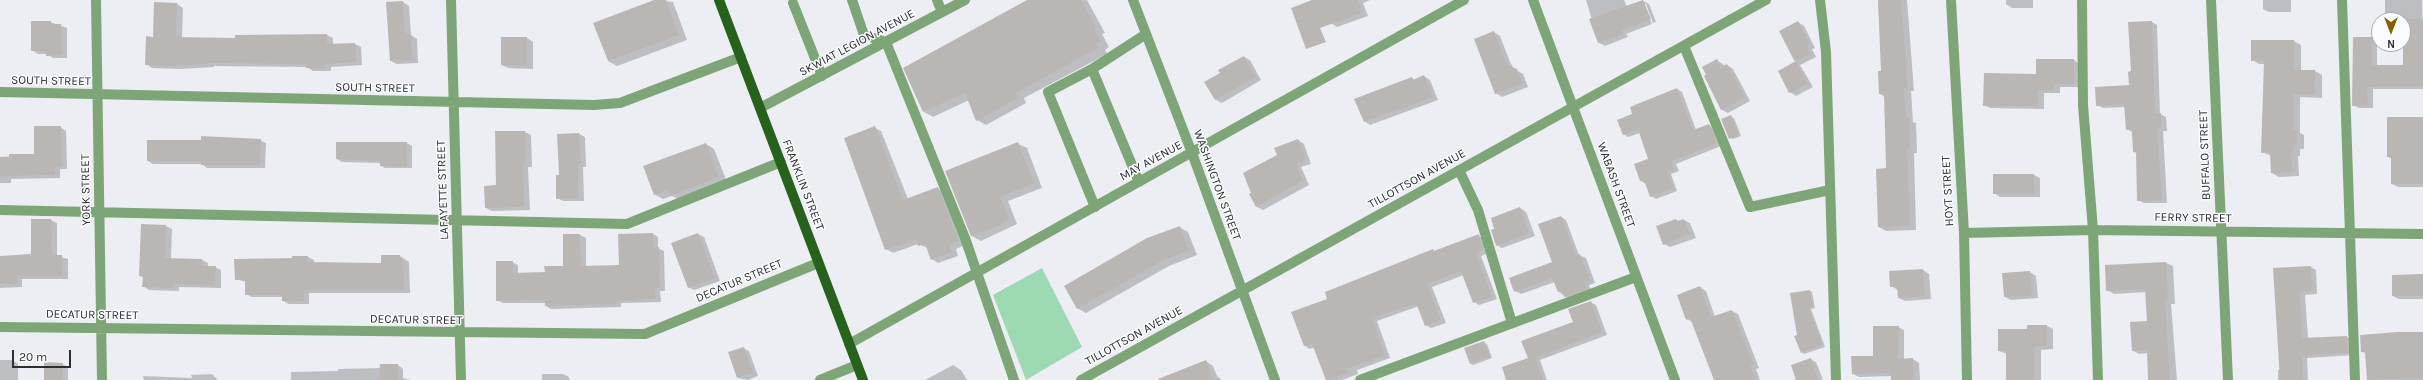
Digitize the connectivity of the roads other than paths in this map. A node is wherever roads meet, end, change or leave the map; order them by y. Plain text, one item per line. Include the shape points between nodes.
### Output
1 (96, 0) edge
2 (451, 0) edge
3 (719, 0) edge
4 (852, 0) edge
5 (937, 0) edge
6 (966, 0) edge
7 (1133, 0) edge
8 (1464, 0) edge
9 (1533, 0) edge
10 (1766, 0) edge
11 (1820, 0) edge
12 (1950, 0) edge
13 (2082, 0) edge
14 (2211, 0) edge
15 (2342, 0) edge
16 (792, 3) dead end
17 (942, 12) junction
18 (1146, 34) junction
19 (886, 42) junction
20 (1684, 46) junction
21 (741, 57) junction
22 (1092, 69) junction
23 (822, 76) junction
24 (0, 92) edge
25 (97, 95) junction
26 (453, 103) junction
27 (1573, 107) junction
28 (760, 108) junction
29 (1192, 153) junction
30 (780, 162) junction
31 (1459, 170) junction
32 (1139, 182) junction
33 (1830, 190) junction
34 (1095, 207) junction
35 (0, 210) edge
36 (99, 213) junction
37 (457, 218) junction
38 (2093, 230) junction
39 (2221, 231) junction
40 (2348, 233) junction
41 (1964, 234) junction
42 (2423, 234) edge
43 (818, 262) junction
44 (976, 273) junction
45 (1636, 277) junction
46 (1241, 292) junction
47 (1512, 323) junction
48 (0, 327) edge
49 (101, 328) junction
50 (460, 333) junction
51 (849, 344) junction
52 (857, 365) junction
53 (102, 380) edge
54 (461, 380) edge
55 (820, 380) edge
56 (863, 380) edge
57 (1014, 380) edge
58 (1081, 380) edge
59 (1274, 380) edge
60 (1360, 380) edge
61 (1674, 380) edge
62 (1836, 380) edge
63 (1967, 380) edge
64 (2098, 380) edge
65 (2228, 380) edge
66 (2355, 380) edge

1 - 25 street, YORK STREET
2 - 26 street, LAFAYETTE STREET
3 - 21 main road, FRANKLIN STREET
4 - 19 street via 864,35
5 - 17 street
6 - 17 street, SKWIAT LEGION AVENUE
7 - 18 street, WASHINGTON STREET
8 - 29 street, MAY AVENUE
9 - 27 street, WABASH STREET
10 - 20 street, TILLOTTSON AVENUE
11 - 33 street via 1826,52
12 - 41 street, HOYT STREET
13 - 38 street via 2083,105
14 - 39 street, BUFFALO STREET
15 - 40 street
16 - 23 street
17 - 19 street, SKWIAT LEGION AVENUE
18 - 22 street
18 - 29 street, WASHINGTON STREET
19 - 23 street, SKWIAT LEGION AVENUE
19 - 44 street via 966,238
20 - 27 street, TILLOTTSON AVENUE
20 - 33 street via 1750,207
21 - 26 street, SOUTH STREET via 620,103
21 - 28 main road, FRANKLIN STREET
22 - 32 street
22 - 34 street via 1048,92
23 - 28 street, SKWIAT LEGION AVENUE
24 - 25 street, SOUTH STREET
25 - 26 street, SOUTH STREET
25 - 36 street, YORK STREET
26 - 37 street, LAFAYETTE STREET
27 - 31 street, TILLOTTSON AVENUE
27 - 45 street, WABASH STREET
28 - 30 main road, FRANKLIN STREET
29 - 32 street, MAY AVENUE
29 - 46 street, WASHINGTON STREET
30 - 37 street via 627,224
30 - 43 main road, FRANKLIN STREET
31 - 46 street, TILLOTTSON AVENUE
31 - 47 street via 1478,210
32 - 34 street, MAY AVENUE
33 - 62 street
34 - 44 street, MAY AVENUE
35 - 36 street
36 - 37 street
36 - 49 street, YORK STREET
37 - 50 street, LAFAYETTE STREET
38 - 39 street, FERRY STREET
38 - 41 street, FERRY STREET
38 - 64 street
39 - 40 street, FERRY STREET
39 - 65 street, BUFFALO STREET
40 - 42 street, FERRY STREET
40 - 66 street
41 - 63 street, HOYT STREET
43 - 50 street, DECATUR STREET via 646,334
43 - 51 main road, FRANKLIN STREET
44 - 51 street, MAY AVENUE
44 - 57 street
45 - 47 street
45 - 61 street, WABASH STREET
46 - 58 street, TILLOTTSON AVENUE
46 - 59 street, WASHINGTON STREET
47 - 60 street
48 - 49 street, DECATUR STREET
49 - 50 street, DECATUR STREET
49 - 53 street, YORK STREET
50 - 54 street, LAFAYETTE STREET
51 - 52 main road, FRANKLIN STREET
52 - 55 street
52 - 56 main road, FRANKLIN STREET

